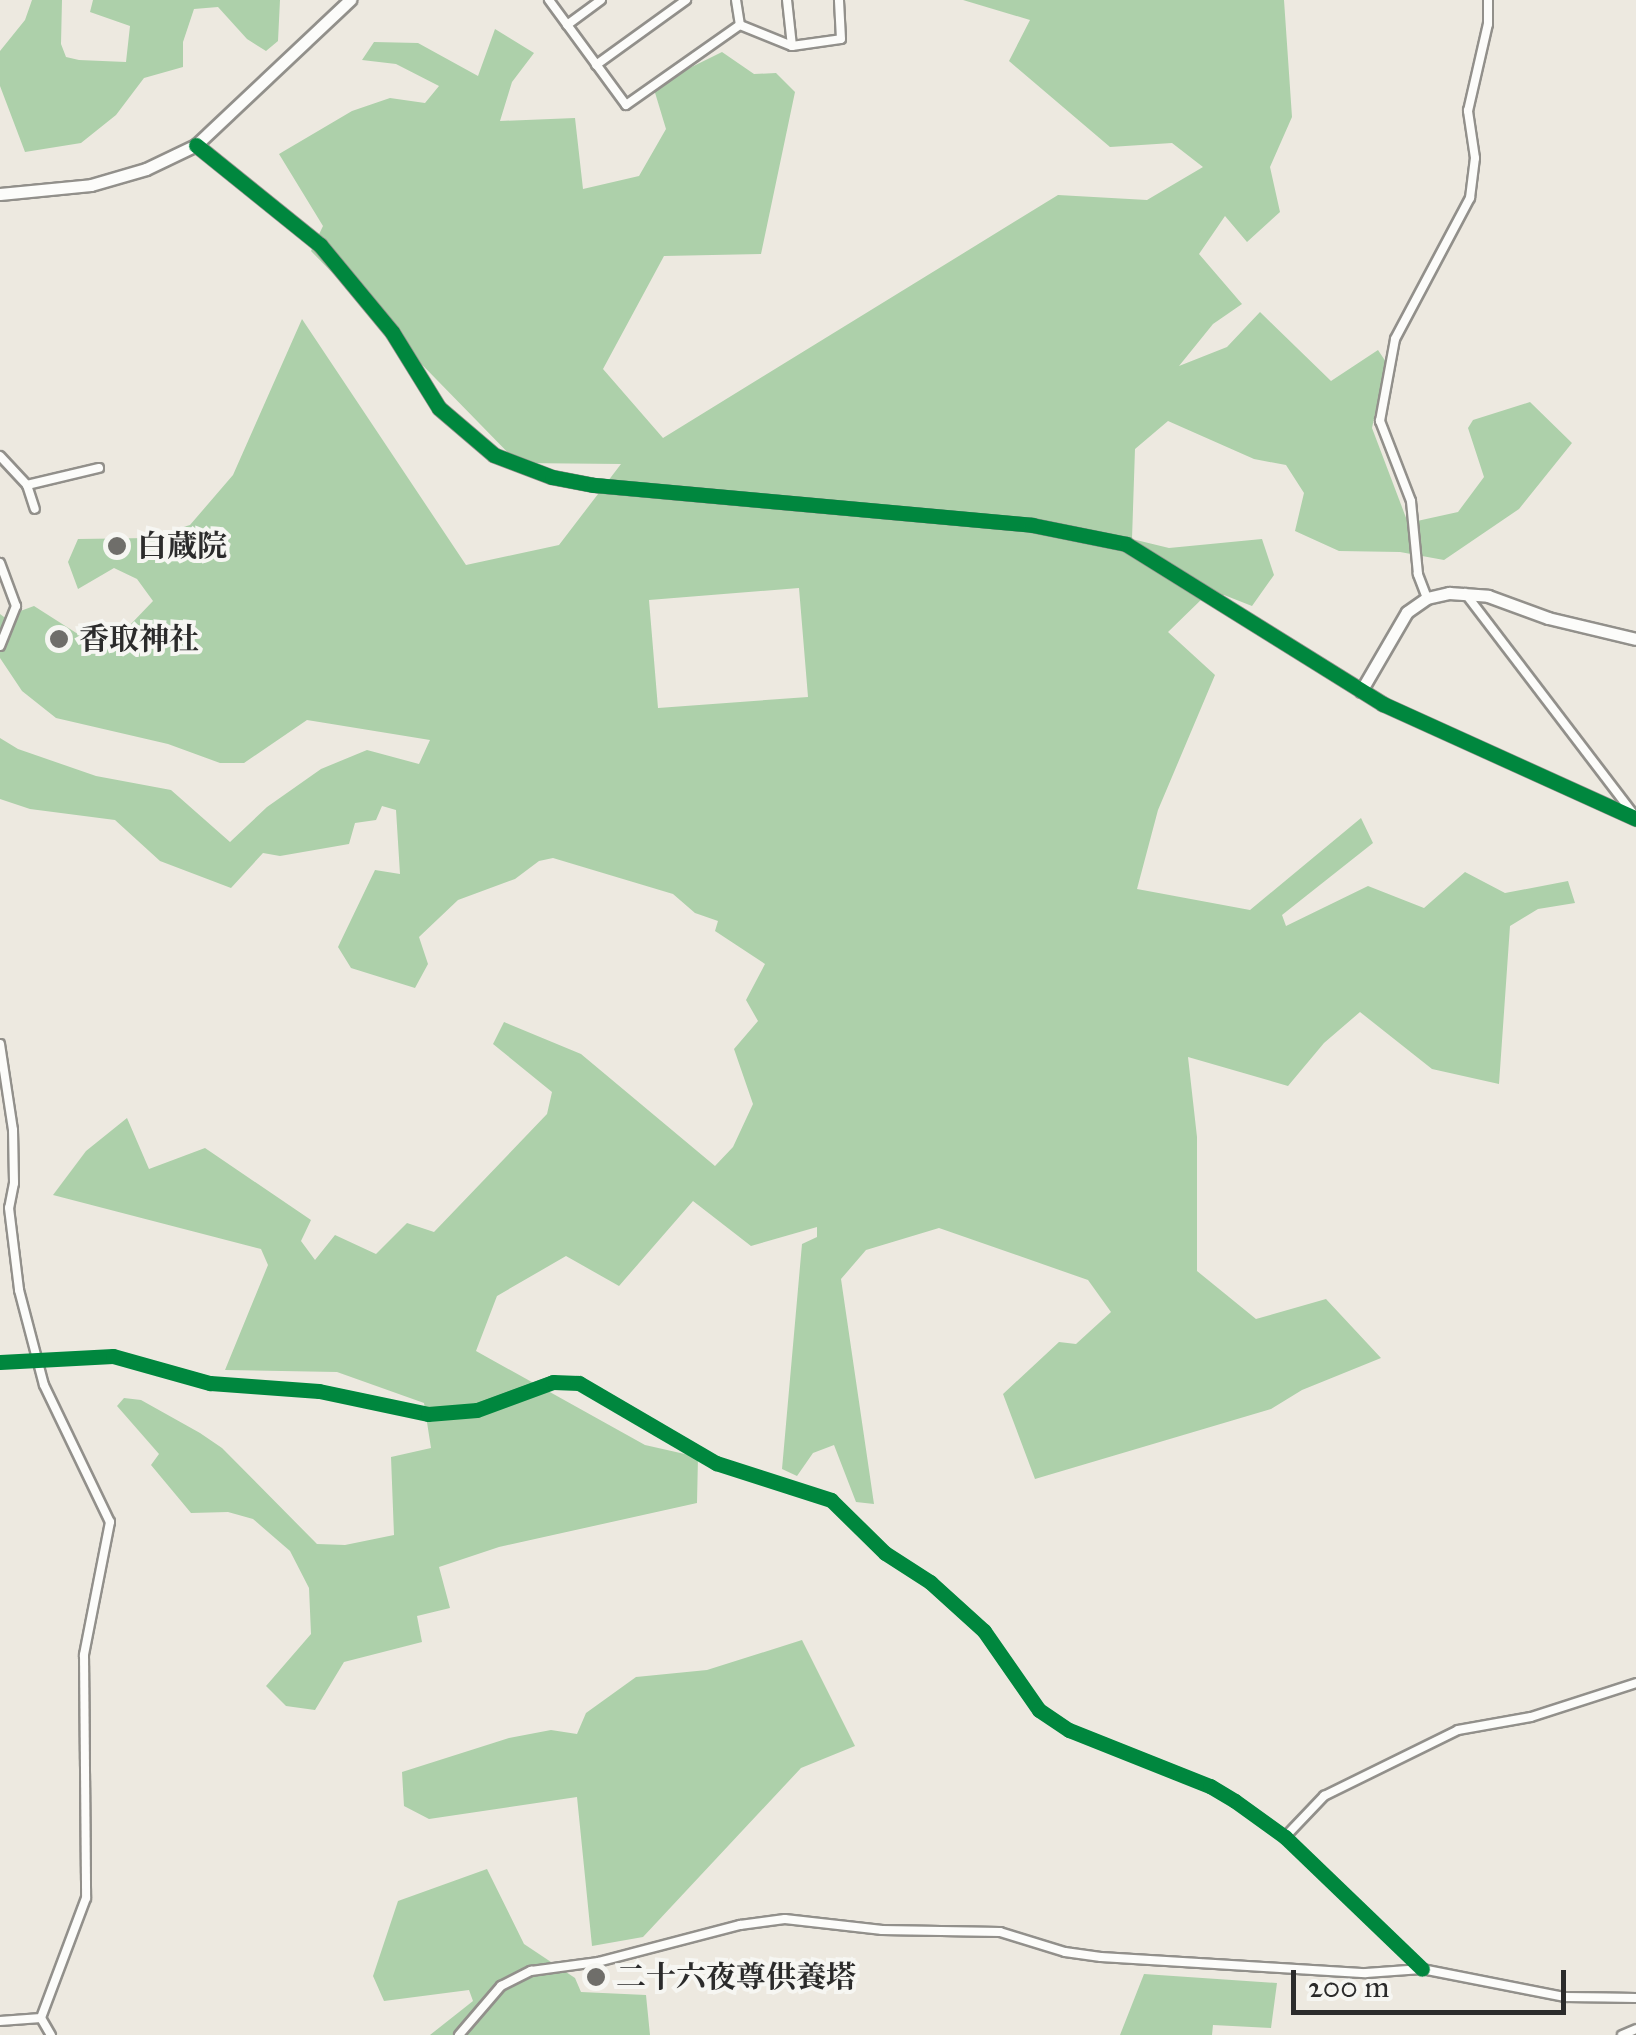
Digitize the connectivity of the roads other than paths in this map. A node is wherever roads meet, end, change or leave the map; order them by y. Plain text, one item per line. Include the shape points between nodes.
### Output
1 (350, 0) edge
2 (549, 0) edge
3 (601, 0) edge
4 (686, 0) edge
5 (736, 0) edge
6 (787, 0) edge
7 (839, 0) edge
8 (1488, 0) edge
9 (567, 24) junction
10 (740, 25) junction
11 (792, 46) junction
12 (596, 65) junction
13 (196, 145) junction
14 (0, 194) edge
15 (1, 460) edge
16 (99, 468) dead end
17 (28, 484) junction
18 (35, 509) dead end
19 (0, 563) edge
20 (1465, 593) junction
21 (1427, 598) junction
22 (1636, 639) edge
23 (0, 646) edge
24 (1361, 692) junction
25 (1636, 819) edge
26 (0, 1044) edge
27 (36, 1361) junction
28 (0, 1362) edge
29 (1636, 1683) edge
30 (1285, 1837) junction
31 (1422, 1968) junction
32 (1636, 1998) edge
33 (41, 2018) junction
34 (0, 2021) edge
35 (1636, 2029) edge
36 (51, 2035) edge
37 (459, 2035) edge
38 (1622, 2035) edge

1 - 13 street
2 - 9 street
3 - 9 street
4 - 12 street
5 - 10 street
6 - 11 street
7 - 11 street via 840,39
8 - 21 street via 1468,111 1475,158 1470,198 1396,339 1380,421 1410,501
9 - 12 street
10 - 11 street
10 - 12 street via 626,105
13 - 14 street via 90,185
13 - 24 street via 320,245 392,332 439,408 494,455 594,485 1032,525 1106,538 1126,544
15 - 17 street
16 - 17 street
17 - 18 street
19 - 23 street via 16,606
20 - 21 street
20 - 22 street
20 - 25 street
21 - 24 street via 1394,628
24 - 25 street
26 - 27 street via 13,1130 13,1245
27 - 28 street
27 - 30 street via 113,1356 210,1383 308,1389 428,1414 486,1408 553,1382 579,1383 716,1462 831,1500 885,1554 930,1582 984,1630 1039,1710 1070,1730 1210,1786
27 - 33 street via 110,1522 84,1655 86,1898
29 - 30 street via 1532,1716 1458,1730 1324,1796
30 - 31 street
31 - 32 street via 1565,1998
31 - 37 street via 1366,1974 1101,1957 1000,1932 778,1919 531,1971 501,1986
33 - 34 street
33 - 36 street
35 - 38 street

